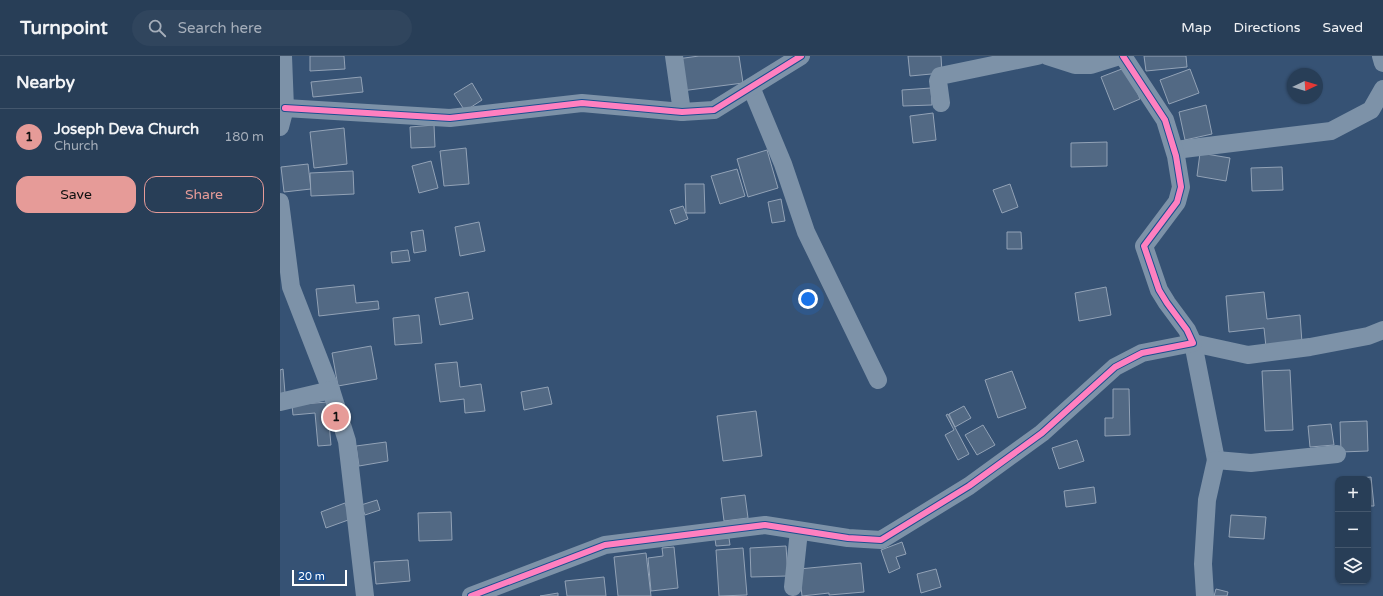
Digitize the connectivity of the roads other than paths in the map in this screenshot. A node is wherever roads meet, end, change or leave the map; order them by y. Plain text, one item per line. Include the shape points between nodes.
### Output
1 (283, 56) edge
2 (674, 56) edge
3 (801, 56) edge
4 (1038, 56) edge
5 (1047, 56) edge
6 (1121, 56) edge
7 (1381, 56) edge
8 (1383, 63) edge
9 (752, 87) junction
10 (1383, 88) edge
11 (941, 103) dead end
12 (285, 108) junction
13 (682, 112) junction
14 (280, 127) edge
15 (1175, 150) junction
16 (280, 202) edge
17 (1383, 330) edge
18 (1193, 343) junction
19 (878, 380) dead end
20 (331, 390) junction
21 (280, 402) edge
22 (1337, 454) dead end
23 (1216, 460) junction
24 (799, 530) junction
25 (794, 587) dead end
26 (365, 596) edge
27 (471, 596) edge
28 (1205, 596) edge

1 - 12 street
2 - 13 street
3 - 9 street
4 - 11 street via 940,76 938,81
5 - 6 street via 1075,65 1091,65
6 - 15 street via 1165,120
7 - 8 street
9 - 13 street via 714,110
9 - 19 street via 783,164 806,232
10 - 15 street via 1371,110 1331,131
12 - 13 street via 450,118 582,103
12 - 14 street
15 - 18 street via 1181,187 1177,202 1144,246 1167,304 1187,330
16 - 20 street via 291,287
17 - 18 street via 1368,336 1310,348 1248,355
18 - 23 street
18 - 24 street via 1142,353 1115,367 1042,433 970,486 881,540 848,538
20 - 21 street
20 - 26 street via 346,441
22 - 23 street via 1251,463
23 - 28 street via 1207,500 1203,564
24 - 25 street
24 - 27 street via 765,525 605,545

